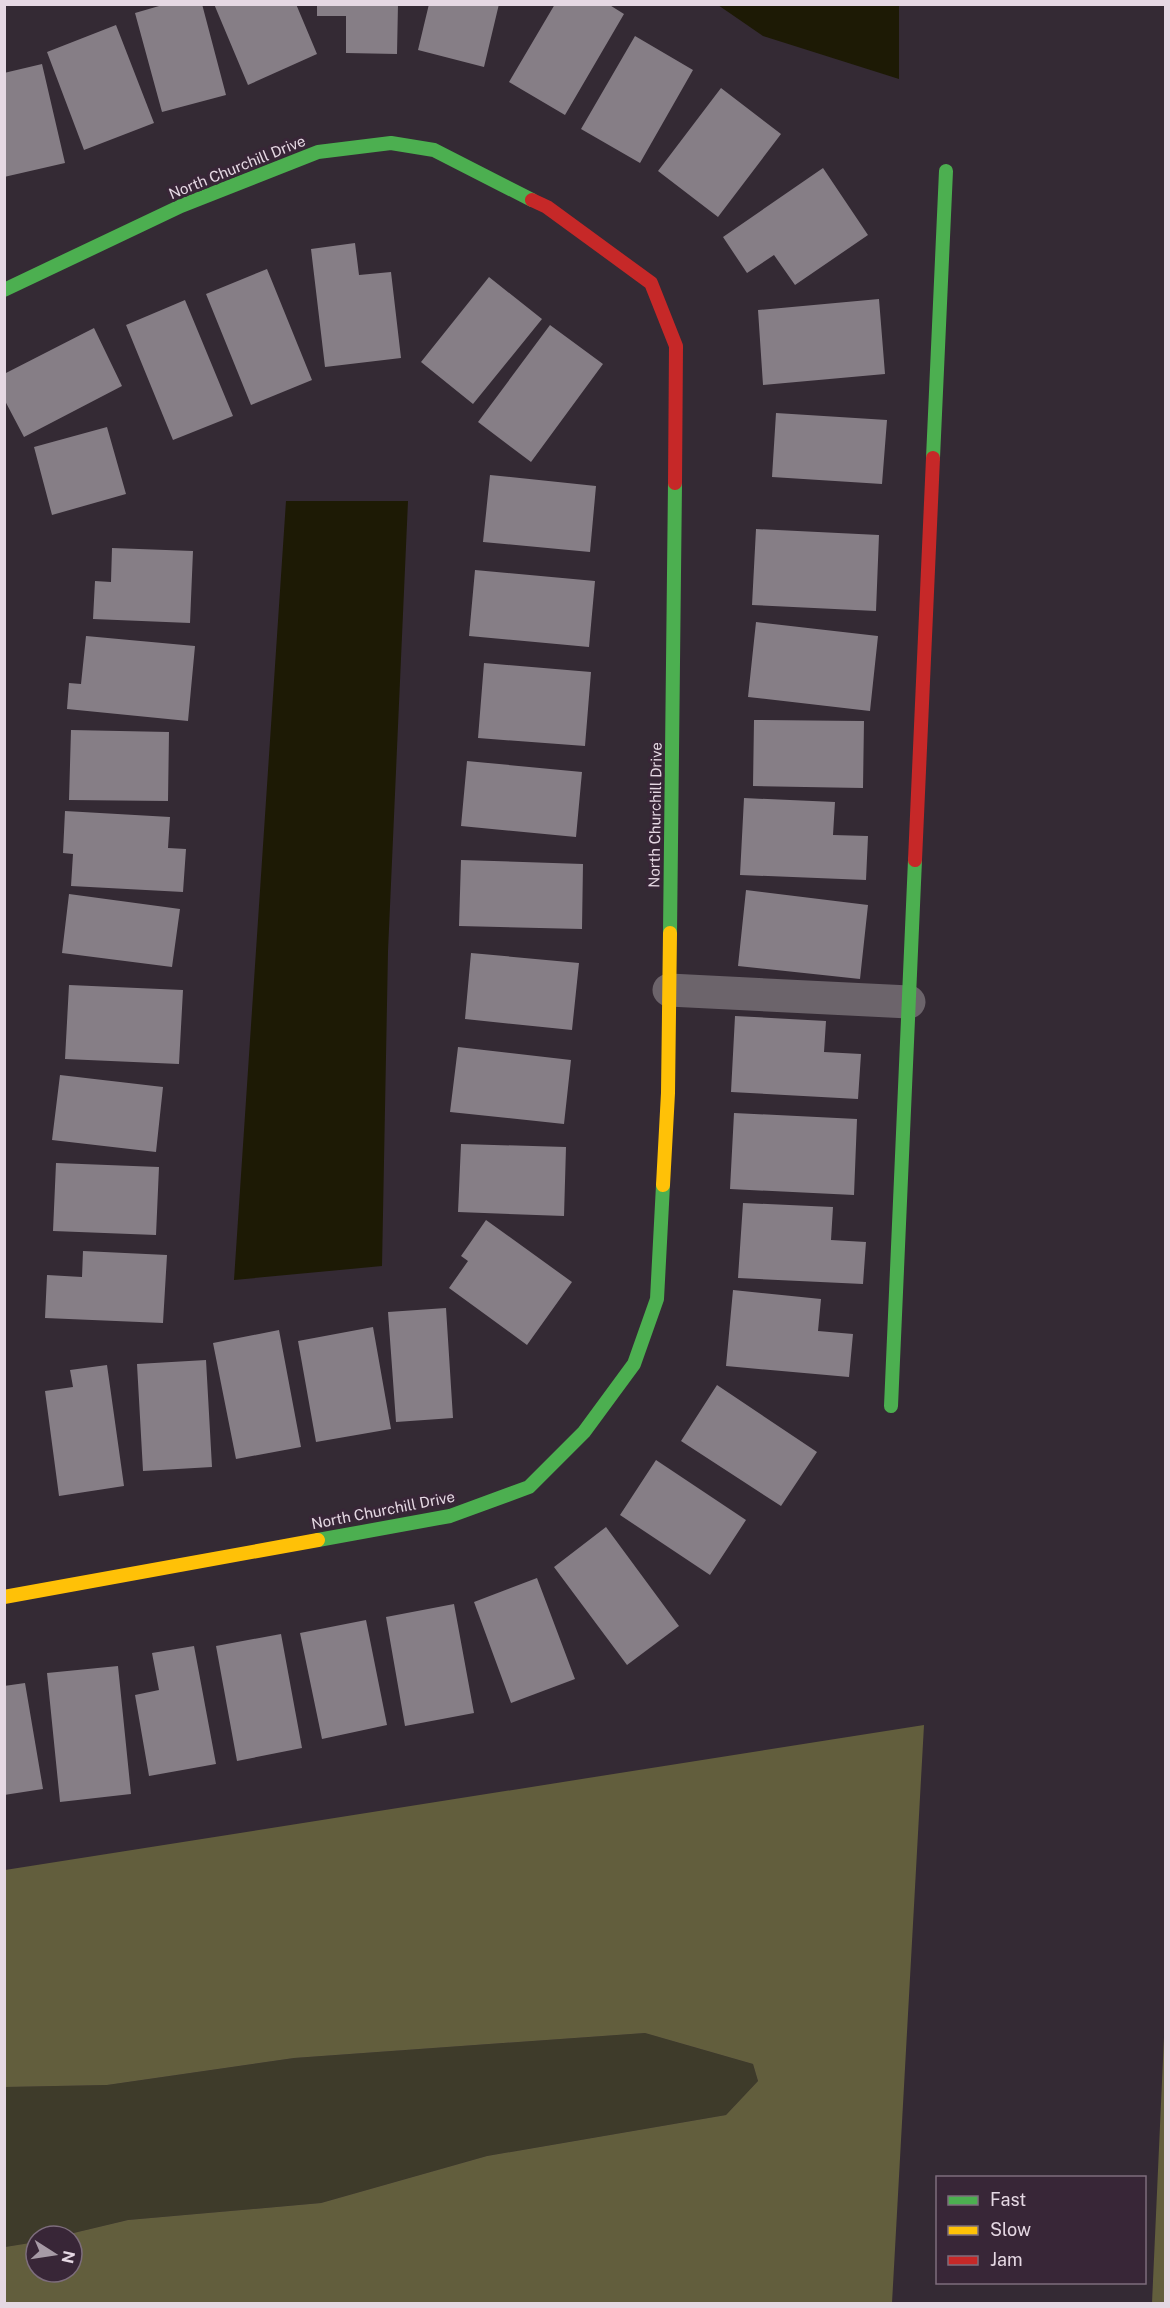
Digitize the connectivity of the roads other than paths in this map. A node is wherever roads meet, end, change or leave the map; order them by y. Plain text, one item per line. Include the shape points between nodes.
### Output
1 (946, 171) dead end
2 (4, 290) edge
3 (669, 990) junction
4 (909, 1002) junction
5 (891, 1406) dead end
6 (4, 1597) edge

1 - 4 street
2 - 3 street, North Churchill Drive via 182,206 318,153 391,143 434,150 547,207 651,283 676,346
3 - 4 street
3 - 6 street, North Churchill Drive via 657,1299 634,1364 584,1432 529,1487 450,1516
4 - 5 street

